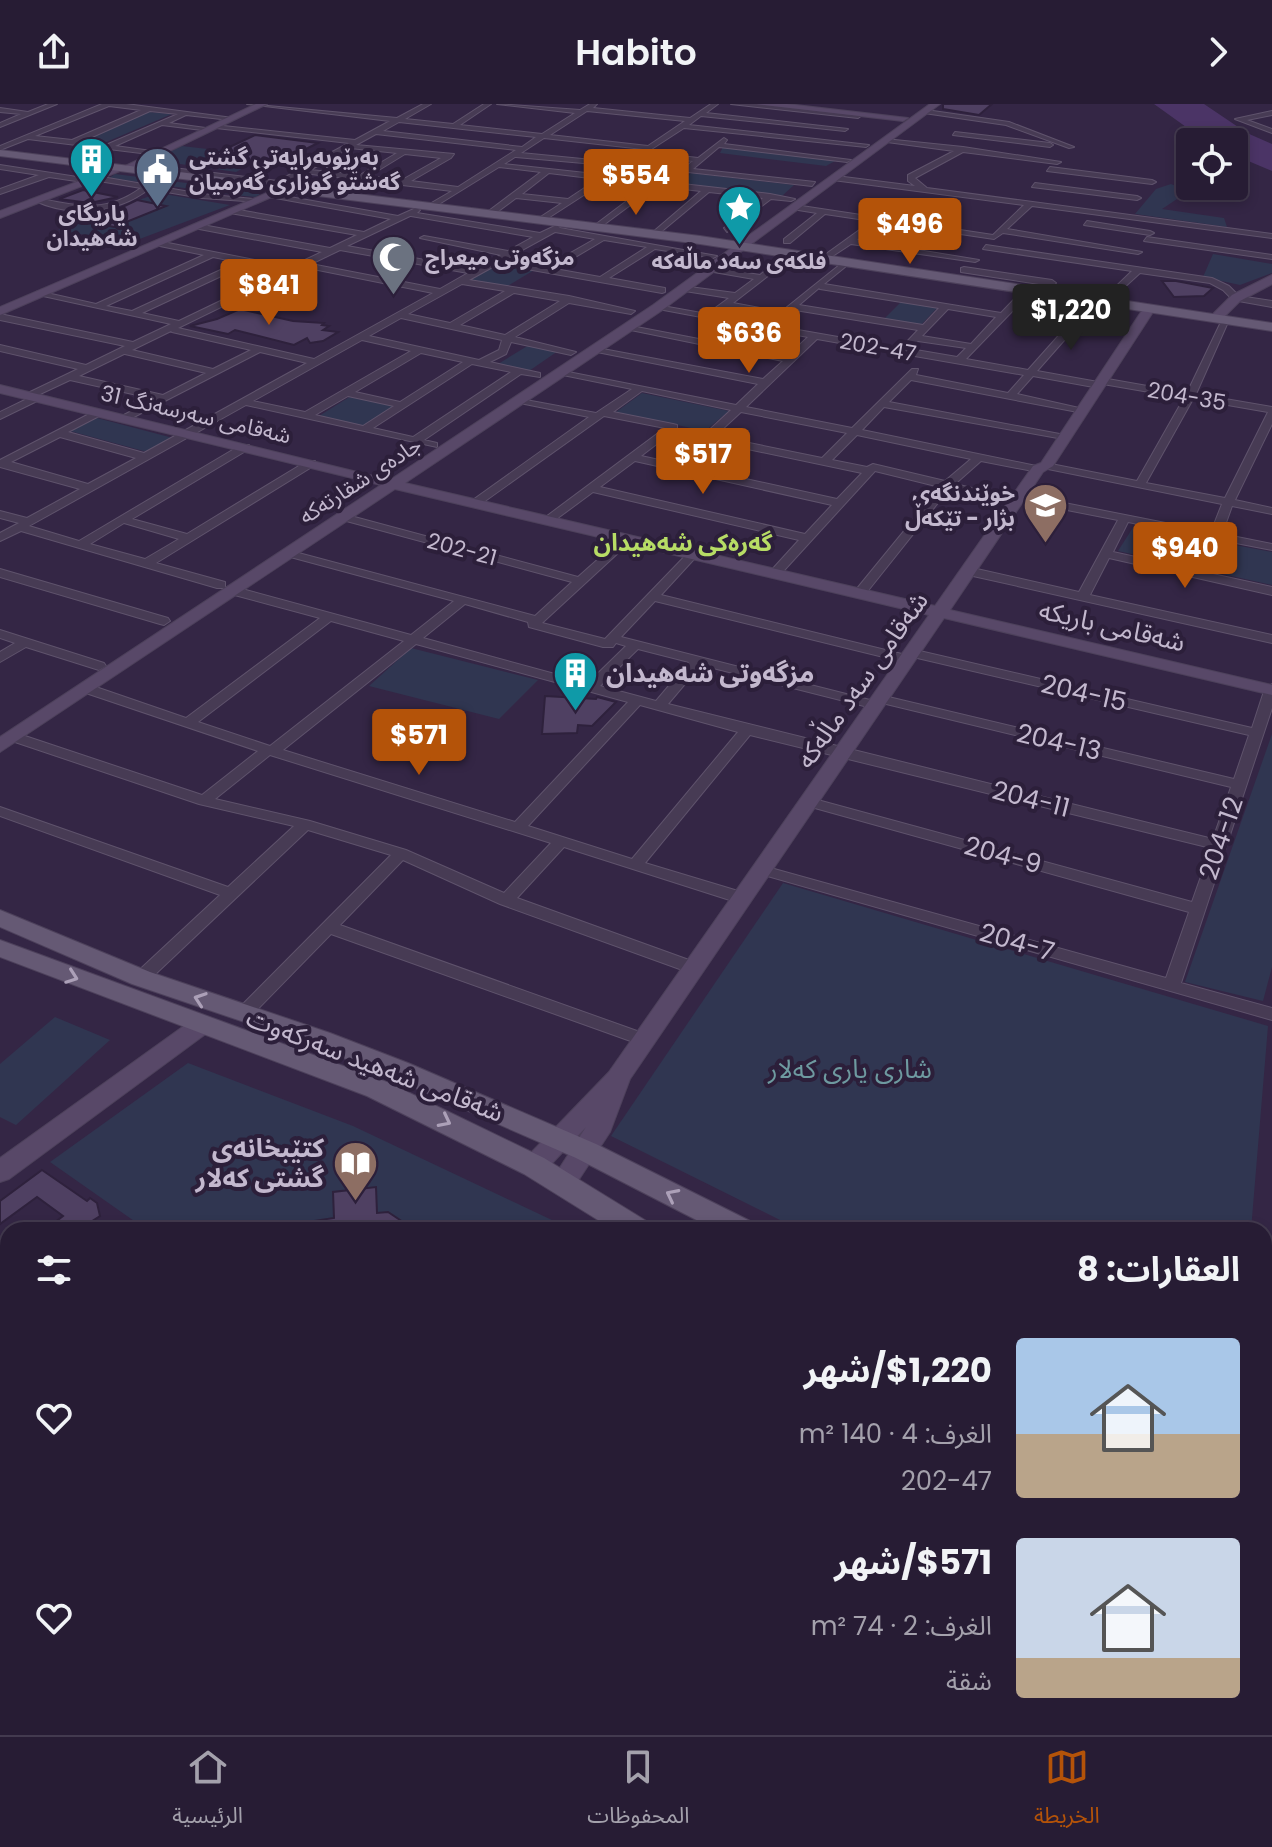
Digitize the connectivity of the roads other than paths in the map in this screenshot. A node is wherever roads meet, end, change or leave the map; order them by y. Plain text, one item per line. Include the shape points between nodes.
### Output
1 (54, 104) edge
2 (109, 104) edge
3 (250, 104) edge
4 (262, 104) edge
5 (428, 104) edge
6 (488, 104) edge
7 (500, 104) edge
8 (734, 104) edge
9 (760, 104) edge
10 (797, 104) edge
11 (714, 105) edge
12 (845, 106) edge
13 (534, 107) junction
14 (587, 108) edge
15 (149, 109) junction
16 (0, 110) edge
17 (701, 110) edge
18 (920, 110) edge
19 (186, 113) junction
20 (1272, 113) edge
21 (28, 114) junction
22 (521, 115) dead end
23 (859, 115) junction
24 (976, 118) junction
25 (232, 119) junction
26 (398, 120) junction
27 (692, 120) junction
28 (508, 122) dead end
29 (161, 124) junction
30 (0, 126) edge
31 (455, 126) junction
32 (683, 126) junction
33 (213, 128) junction
34 (494, 129) junction
35 (845, 129) junction
36 (734, 131) junction
37 (1272, 131) edge
38 (41, 132) junction
39 (375, 132) junction
40 (955, 134) junction
41 (546, 135) junction
42 (27, 137) junction
43 (980, 137) junction
44 (436, 139) junction
45 (887, 140) junction
46 (830, 141) junction
47 (72, 143) junction
48 (474, 143) junction
49 (352, 144) junction
50 (717, 145) junction
51 (866, 145) junction
52 (107, 147) junction
53 (939, 147) junction
54 (1071, 147) junction
55 (651, 148) junction
56 (525, 149) junction
57 (962, 150) junction
58 (0, 151) edge
59 (404, 152) junction
60 (157, 153) junction
61 (707, 153) junction
62 (642, 154) junction
63 (516, 155) junction
64 (449, 157) junction
65 (699, 160) junction
66 (849, 162) junction
67 (782, 163) dead end
68 (496, 165) junction
69 (625, 165) junction
70 (1054, 165) junction
71 (124, 168) junction
72 (3, 169) edge
73 (686, 170) junction
74 (303, 171) junction
75 (548, 171) junction
76 (49, 175) junction
77 (607, 177) junction
78 (361, 178) junction
79 (836, 178) junction
80 (93, 180) junction
81 (403, 183) junction
82 (655, 183) junction
83 (812, 184) junction
84 (670, 185) junction
85 (1035, 185) junction
86 (147, 187) junction
87 (458, 189) junction
88 (708, 189) junction
89 (925, 189) junction
90 (272, 191) junction
91 (0, 192) edge
92 (514, 195) junction
93 (770, 196) junction
94 (1137, 198) junction
95 (37, 200) junction
96 (570, 202) junction
97 (1018, 202) junction
98 (793, 203) junction
99 (1031, 203) junction
100 (431, 207) junction
101 (233, 211) junction
102 (412, 212) junction
103 (822, 212) junction
104 (490, 213) junction
105 (1100, 213) junction
106 (0, 215) edge
107 (1122, 215) junction
108 (398, 218) junction
109 (542, 220) junction
110 (878, 220) junction
111 (1159, 220) junction
112 (454, 222) junction
113 (1087, 223) junction
114 (197, 226) junction
115 (555, 228) junction
116 (933, 228) junction
117 (335, 229) junction
118 (756, 230) junction
119 (600, 232) junction
120 (323, 234) dead end
121 (363, 234) junction
122 (998, 234) junction
123 (542, 236) junction
124 (925, 236) dead end
125 (1148, 236) junction
126 (1272, 236) edge
127 (424, 238) junction
128 (697, 239) junction
129 (311, 240) dead end
130 (655, 240) junction
131 (850, 241) junction
132 (1067, 241) junction
133 (158, 243) junction
134 (917, 243) dead end
135 (413, 244) dead end
136 (299, 245) junction
137 (986, 247) junction
138 (335, 249) junction
139 (402, 250) dead end
140 (732, 250) junction
141 (784, 250) junction
142 (908, 250) junction
143 (1138, 252) junction
144 (212, 254) junction
145 (509, 254) junction
146 (391, 255) junction
147 (1272, 257) edge
148 (825, 259) junction
149 (975, 260) junction
150 (1075, 260) junction
151 (246, 261) junction
152 (497, 261) junction
153 (304, 265) junction
154 (842, 265) junction
155 (533, 267) junction
156 (1067, 268) dead end
157 (1126, 268) junction
158 (291, 270) junction
159 (547, 270) junction
160 (1138, 270) junction
161 (477, 272) junction
162 (960, 275) junction
163 (1060, 276) dead end
164 (759, 277) junction
165 (602, 279) junction
166 (462, 281) junction
167 (1270, 281) edge
168 (820, 286) junction
169 (983, 286) junction
170 (499, 287) junction
171 (685, 288) junction
172 (1047, 288) junction
173 (513, 290) junction
174 (662, 290) junction
175 (442, 292) junction
176 (38, 294) junction
177 (1024, 294) junction
178 (735, 296) junction
179 (1236, 298) junction
180 (569, 299) junction
181 (1106, 301) junction
182 (725, 304) junction
183 (1086, 304) junction
184 (1272, 304) edge
185 (96, 307) junction
186 (795, 307) junction
187 (945, 307) junction
188 (657, 308) junction
189 (631, 311) junction
190 (1147, 312) junction
191 (0, 314) edge
192 (132, 314) junction
193 (400, 315) junction
194 (784, 315) junction
195 (1005, 316) junction
196 (709, 317) junction
197 (1220, 321) junction
198 (182, 324) junction
199 (452, 326) junction
200 (768, 327) junction
201 (626, 328) junction
202 (923, 328) junction
203 (172, 329) junction
204 (1272, 329) edge
205 (814, 336) junction
206 (362, 337) junction
207 (507, 338) junction
208 (916, 338) junction
209 (137, 346) junction
210 (975, 347) junction
211 (0, 348) edge
212 (259, 349) junction
213 (419, 350) junction
214 (592, 350) junction
215 (125, 351) junction
216 (903, 351) junction
217 (571, 352) junction
218 (930, 356) junction
219 (789, 359) junction
220 (959, 361) junction
221 (317, 362) junction
222 (475, 362) junction
223 (87, 368) junction
224 (519, 371) junction
225 (214, 372) junction
226 (561, 372) junction
227 (1028, 373) junction
228 (537, 375) junction
229 (71, 377) junction
230 (910, 377) junction
231 (766, 383) junction
232 (1101, 383) junction
233 (640, 388) junction
234 (0, 389) edge
235 (348, 393) junction
236 (521, 394) junction
237 (1010, 396) junction
238 (1190, 396) junction
239 (32, 397) junction
240 (164, 398) junction
241 (246, 402) junction
242 (882, 404) junction
243 (402, 405) junction
244 (739, 409) junction
245 (1083, 410) junction
246 (1272, 412) edge
247 (97, 413) junction
248 (601, 415) junction
249 (0, 416) edge
250 (306, 416) junction
251 (124, 419) junction
252 (365, 429) junction
253 (669, 430) junction
254 (854, 432) junction
255 (59, 433) junction
256 (189, 433) junction
257 (707, 438) junction
258 (1065, 438) junction
259 (415, 441) junction
260 (433, 445) junction
261 (245, 447) junction
262 (146, 457) junction
263 (632, 457) junction
264 (979, 457) junction
265 (824, 462) junction
266 (311, 463) junction
267 (1, 464) edge
268 (1042, 468) junction
269 (868, 471) junction
270 (389, 483) junction
271 (1139, 486) junction
272 (945, 487) junction
273 (89, 488) junction
274 (592, 488) junction
275 (1018, 499) junction
276 (840, 503) junction
277 (1228, 503) junction
278 (474, 504) junction
279 (1272, 511) edge
280 (0, 514) edge
281 (343, 517) junction
282 (1125, 517) junction
283 (125, 520) junction
284 (547, 521) junction
285 (23, 525) junction
286 (1215, 536) junction
287 (0, 538) edge
288 (189, 538) junction
289 (807, 538) junction
290 (626, 540) junction
291 (80, 545) junction
292 (1272, 547) edge
293 (287, 553) junction
294 (1106, 554) junction
295 (691, 556) junction
296 (147, 563) junction
297 (968, 571) junction
298 (0, 573) edge
299 (774, 574) junction
300 (581, 581) junction
301 (226, 588) junction
302 (1272, 591) edge
303 (859, 594) junction
304 (653, 597) junction
305 (1083, 597) junction
306 (463, 600) junction
307 (940, 611) junction
308 (329, 617) junction
309 (537, 620) junction
310 (164, 621) junction
311 (0, 634) edge
312 (613, 639) junction
313 (1272, 639) edge
314 (412, 640) junction
315 (25, 642) junction
316 (636, 644) junction
317 (910, 656) junction
318 (0, 658) edge
319 (697, 661) junction
320 (99, 666) junction
321 (85, 688) junction
322 (590, 688) junction
323 (1272, 689) edge
324 (636, 701) junction
325 (878, 702) junction
326 (659, 706) junction
327 (188, 723) junction
328 (747, 730) junction
329 (1257, 733) junction
330 (5, 738) edge
331 (270, 751) junction
332 (843, 753) junction
333 (1239, 785) junction
334 (204, 801) junction
335 (809, 802) junction
336 (0, 811) edge
337 (305, 824) junction
338 (518, 828) junction
339 (562, 841) junction
340 (1219, 845) junction
341 (401, 853) junction
342 (636, 864) junction
343 (762, 870) junction
344 (231, 894) junction
345 (742, 898) junction
346 (506, 900) junction
347 (1198, 909) junction
348 (0, 918) edge
349 (329, 927) junction
350 (0, 948) edge
351 (694, 968) junction
352 (141, 978) junction
353 (1171, 987) junction
354 (243, 1014) junction
355 (1272, 1014) edge
356 (203, 1024) junction
357 (645, 1040) junction
358 (618, 1078) junction
359 (558, 1139) junction
360 (586, 1151) junction
361 (534, 1166) junction
362 (0, 1172) edge
363 (563, 1183) junction
364 (619, 1222) edge
365 (726, 1222) edge

1 - 21 street
2 - 15 street
2 - 38 street
3 - 4 street
4 - 25 street
4 - 26 street
5 - 26 street
6 - 31 street
7 - 13 street
8 - 23 street
9 - 23 street
10 - 12 street
11 - 17 street
12 - 18 street
13 - 14 street
13 - 22 street
14 - 27 street
14 - 41 street
15 - 19 street
15 - 47 street
16 - 21 street
17 - 27 street
17 - 35 street
18 - 23 street
18 - 24 street
18 - 45 street
18 - 51 street
19 - 25 street
19 - 29 street
20 - 37 street via 1238,119
21 - 30 street
23 - 35 street
24 - 40 street
24 - 54 street via 1013,125
25 - 33 street
26 - 31 street
26 - 39 street
27 - 32 street
28 - 34 street
29 - 33 street
29 - 52 street
30 - 38 street
31 - 34 street
31 - 44 street
32 - 36 street
32 - 55 street
33 - 49 street
33 - 60 street
34 - 41 street
35 - 46 street
36 - 46 street
36 - 50 street
38 - 42 street
39 - 44 street
39 - 49 street
40 - 43 street
40 - 53 street
41 - 55 street
41 - 56 street
42 - 47 street
42 - 58 street
43 - 54 street
43 - 57 street
44 - 48 street
45 - 53 street
45 - 66 street
46 - 51 street
47 - 52 street
48 - 56 street
48 - 64 street
49 - 59 street
49 - 74 street
50 - 61 street
50 - 66 street
51 - 66 street
52 - 60 street
53 - 57 street
54 - 70 street
55 - 62 street
56 - 63 street
57 - 70 street
57 - 89 street via 911,177
58 - 71 main road
59 - 64 street
59 - 78 street
60 - 71 street
61 - 65 street
61 - 67 street
62 - 65 street
62 - 69 street
63 - 68 street
63 - 69 street
64 - 81 street
65 - 73 street
66 - 79 street
66 - 83 street
68 - 75 street
68 - 87 street
69 - 77 street
70 - 85 street
70 - 94 street via 1152,182
71 - 80 street
71 - 90 street
71 - 90 main road
72 - 76 street
73 - 83 street
73 - 84 street
74 - 78 street
74 - 90 street
75 - 77 street
75 - 92 street
76 - 80 street
76 - 91 street
77 - 82 street
77 - 96 street
78 - 81 street
79 - 89 street
79 - 98 street
80 - 86 street
80 - 95 street
81 - 87 street
82 - 84 street
82 - 119 street
83 - 98 street
84 - 88 street
85 - 94 street
85 - 97 street
86 - 90 street via 202,196
86 - 95 street via 98,210
87 - 100 street
88 - 93 street
88 - 130 street
89 - 97 street
90 - 100 main road
90 - 101 street
90 - 102 main road
90 - 108 street
92 - 96 street
92 - 104 street
93 - 98 street
93 - 140 street
94 - 107 street
95 - 106 street
96 - 109 street
97 - 99 street
98 - 103 street
98 - 118 street
99 - 105 street
99 - 122 street
100 - 104 main road
101 - 114 street
101 - 117 street
102 - 108 street
102 - 112 street
102 - 115 main road
103 - 110 street
103 - 141 street
104 - 109 main road
105 - 107 street
105 - 113 street
107 - 111 street
108 - 121 street
109 - 119 main road
110 - 116 street
110 - 131 street
111 - 125 street
111 - 126 street
112 - 123 street
112 - 127 street
113 - 125 street
113 - 132 street
114 - 133 street
114 - 136 street
115 - 119 street
115 - 123 street
115 - 140 main road
116 - 122 street
116 - 124 street
117 - 120 street
117 - 121 street
118 - 128 main road
118 - 140 street
118 - 141 main road via 768,245
119 - 130 main road
119 - 159 street
121 - 138 street
122 - 132 street
122 - 137 street
123 - 145 street
125 - 143 street
125 - 147 street
127 - 135 street
127 - 145 street
128 - 130 main road
128 - 140 main road
129 - 136 street
130 - 140 street
130 - 165 street
131 - 142 street
131 - 148 street
132 - 143 street
133 - 144 street
133 - 176 street
134 - 142 street
136 - 138 street
137 - 149 street
137 - 150 street
138 - 146 street
138 - 153 street
139 - 146 street
140 - 141 main road
140 - 164 street
140 - 171 street, جادەی شقارتەکە
140 - 174 street, جادەی شقارتەکە
141 - 148 main road
141 - 154 main road
141 - 164 street
142 - 149 street
143 - 157 street
144 - 151 street
144 - 185 street
145 - 152 street
146 - 161 street
148 - 162 main road
149 - 162 street
150 - 156 street
150 - 157 street
151 - 158 street
151 - 192 street
152 - 155 street
152 - 161 street
153 - 158 street
153 - 175 street
154 - 168 street
154 - 169 main road
155 - 159 street
155 - 170 street
157 - 160 street
158 - 198 street
159 - 165 street
160 - 179 street via 1212,281
160 - 181 street
161 - 166 street
162 - 169 main road
162 - 172 street
163 - 172 street
164 - 178 street
165 - 174 street
166 - 170 street
166 - 175 street
167 - 179 street
168 - 186 street
168 - 187 street
169 - 172 main road
169 - 177 main road
170 - 173 street
171 - 178 street
171 - 188 street, جادەی شقارتەکە
172 - 181 main road
173 - 180 street
173 - 199 street
174 - 189 street, جادەی شقارتەکە
175 - 193 street
176 - 185 street
176 - 191 street
177 - 183 main road
177 - 195 street
178 - 182 street
179 - 184 street
179 - 197 street
180 - 189 street
180 - 207 street
181 - 197 main road
182 - 194 street
182 - 196 street
183 - 190 main road
183 - 227 street
185 - 192 street
186 - 194 street
186 - 202 street
187 - 195 street
187 - 202 street
188 - 196 street, 202-47
188 - 201 street, جادەی شقارتەکە
189 - 217 street, جادەی شقارتەکە
190 - 197 main road
190 - 232 street, شەقامی سەد ماڵەکە
191 - 209 street
192 - 198 street
193 - 199 street
193 - 206 street
194 - 200 street
195 - 210 street
196 - 200 street, 202-47
197 - 204 main road
197 - 238 street
198 - 203 street
199 - 207 street
200 - 205 street, 202-47
201 - 214 street, جادەی شقارتەکە
201 - 219 street
202 - 208 street
203 - 209 street
203 - 212 street
205 - 216 street, 202-47
205 - 219 street
206 - 213 street
206 - 221 street
207 - 217 street
207 - 222 street via 503,352
208 - 210 street
208 - 216 street
209 - 215 street
210 - 220 street
211 - 223 street
212 - 221 street
212 - 225 street
213 - 222 street
213 - 235 street
214 - 226 street, جادەی شقارتەکە
214 - 231 street
215 - 223 street
215 - 225 street
216 - 218 street, 202-47
217 - 228 street, جادەی شقارتەکە
218 - 220 street, 202-47
218 - 230 street
219 - 231 street
220 - 227 street, 202-47
221 - 241 street
222 - 224 street
222 - 243 street
223 - 229 street
224 - 228 street
224 - 259 street
225 - 240 street
226 - 233 street
226 - 236 street, جادەی شقارتەکە
227 - 232 street, 202-47
227 - 237 street
228 - 236 street, جادەی شقارتەکە
229 - 239 street
229 - 240 street
230 - 237 street
230 - 242 street
231 - 244 street
232 - 238 street, 204-35
232 - 245 street, شەقامی سەد ماڵەکە
233 - 244 street
233 - 248 street
234 - 239 street, شەقامی سەرسەنگ 31
235 - 243 street
235 - 250 street
236 - 248 street
236 - 260 street, جادەی شقارتەکە
236 - 270 street, جادەی شقارتەکە
237 - 245 street
238 - 246 street, 204-35
238 - 271 street
239 - 247 street, شەقامی سەرسەنگ 31
239 - 249 street
240 - 251 street
241 - 250 street
241 - 256 street
242 - 254 street
242 - 258 street
243 - 252 street
244 - 254 street
244 - 257 street
245 - 258 street, شەقامی سەد ماڵەکە
246 - 277 street
247 - 251 street, شەقامی سەرسەنگ 31
247 - 255 street
248 - 253 street via 673,427
248 - 278 street
250 - 252 street
251 - 256 street, شەقامی سەرسەنگ 31
252 - 259 street
253 - 257 street
253 - 263 street
254 - 264 street
254 - 265 street
255 - 262 street
255 - 267 street
256 - 261 street, شەقامی سەرسەنگ 31
256 - 262 street
257 - 265 street
258 - 268 street, شەقامی سەد ماڵەکە
259 - 260 street
260 - 270 street, جادەی شقارتەکە
261 - 266 street, شەقامی سەرسەنگ 31
261 - 283 street
262 - 273 street
263 - 274 street
263 - 276 street
264 - 268 street
264 - 272 street
265 - 269 street
266 - 270 street, شەقامی سەرسەنگ 31
266 - 288 street
267 - 273 street
268 - 271 street
268 - 275 street, شەقامی سەد ماڵەکە
269 - 272 street via 873,467
269 - 276 street
270 - 278 street, شەقامی سەرسەنگ 31
270 - 281 street, جادەی شقارتەکە
270 - 301 street, جادەی شقارتەکە
271 - 277 street
272 - 275 street
272 - 303 street
273 - 285 street
274 - 284 street
274 - 289 street
275 - 282 street
275 - 297 street, شەقامی سەد ماڵەکە
276 - 289 street
277 - 279 street
277 - 286 street
278 - 284 street, شەقامی سەرسەنگ 31
280 - 285 street, 204-11
281 - 293 street, جادەی شقارتەکە
281 - 300 street, 202-21
282 - 286 street
282 - 294 street
283 - 288 street
283 - 291 street
284 - 290 street, شەقامی سەرسەنگ 31
285 - 287 street
285 - 291 street, 204-11
286 - 292 street
288 - 296 street
289 - 299 street
290 - 295 street, شەقامی سەرسەنگ 31
290 - 300 street
291 - 296 street, 204-11
293 - 301 street, جادەی شقارتەکە
293 - 306 street
294 - 302 street
294 - 305 street
295 - 299 street, شەقامی باریکە
295 - 304 street
296 - 301 street, 204-11
297 - 305 street
297 - 307 street, شەقامی سەد ماڵەکە
298 - 310 street
299 - 303 street, شەقامی باریکە
300 - 309 street
301 - 308 street, 204-11
301 - 310 street, جادەی شقارتەکە
301 - 321 street, جادەی شقارتەکە
303 - 307 street, شەقامی باریکە
304 - 312 street
304 - 317 street, 204-15
305 - 313 street
306 - 309 street
306 - 314 street
307 - 317 street, شەقامی سەد ماڵەکە
307 - 323 street, شەقامی باریکە
308 - 314 street, 204-11
308 - 327 street
309 - 312 street, 204-13 via 533,624 608,644
310 - 320 street, جادەی شقارتەکە
311 - 315 street
312 - 316 street, 204-13
314 - 322 street, 204-11
314 - 331 street
315 - 318 street
315 - 320 street
316 - 319 street, 204-13
316 - 322 street
317 - 325 street, شەقامی سەد ماڵەکە
317 - 329 street, 204-15
319 - 325 street, 204-13
319 - 326 street
320 - 330 street, جادەی شقارتەکە
321 - 327 street
321 - 330 street, جادەی شقارتەکە
322 - 324 street, 204-11
323 - 329 street, 204-12
324 - 326 street, 204-11
324 - 338 street
325 - 332 street, شەقامی سەد ماڵەکە
325 - 333 street, 204-13
326 - 328 street, 204-11
327 - 331 street
328 - 332 street, 204-11
328 - 342 street
329 - 333 street, 204-12
330 - 334 street
331 - 334 street
331 - 338 street
332 - 335 street, شەقامی سەد ماڵەکە
332 - 340 street, 204-11
333 - 340 street, 204-12
334 - 337 street
335 - 343 street, شەقامی سەد ماڵەکە
335 - 347 street, 204-9
336 - 344 street
337 - 341 street
337 - 344 street
338 - 339 street
339 - 342 street
339 - 346 street
340 - 347 street, 204-12
341 - 346 street
341 - 349 street
342 - 345 street
343 - 345 street, شەقامی سەد ماڵەکە
343 - 353 street, 204-7
344 - 352 street
345 - 351 street, شەقامی سەد ماڵەکە
346 - 351 street
347 - 353 street, 204-12
348 - 352 main road, شەقامی شەهید سەرکەوت
349 - 354 street
349 - 357 street
350 -> 356 main road, شەقامی شەهید سەرکەوت
351 - 357 street, شەقامی سەد ماڵەکە
354 -> 352 main road, شەقامی شەهید سەرکەوت
353 - 355 street, 204-7
354 - 359 main road, شەقامی شەهید سەرکەوت via 360,1054
356 -> 361 main road, شەقامی شەهید سەرکەوت via 377,1089
356 - 362 street
357 - 358 street, شەقامی سەد ماڵەکە
358 - 359 street
358 - 360 street
359 - 360 main road, شەقامی شەهید سەرکەوت
359 - 361 street
360 - 363 street
365 -> 360 main road, شەقامی شەهید سەرکەوت
361 - 363 main road, شەقامی شەهید سەرکەوت
363 - 364 main road, شەقامی شەهید سەرکەوت

